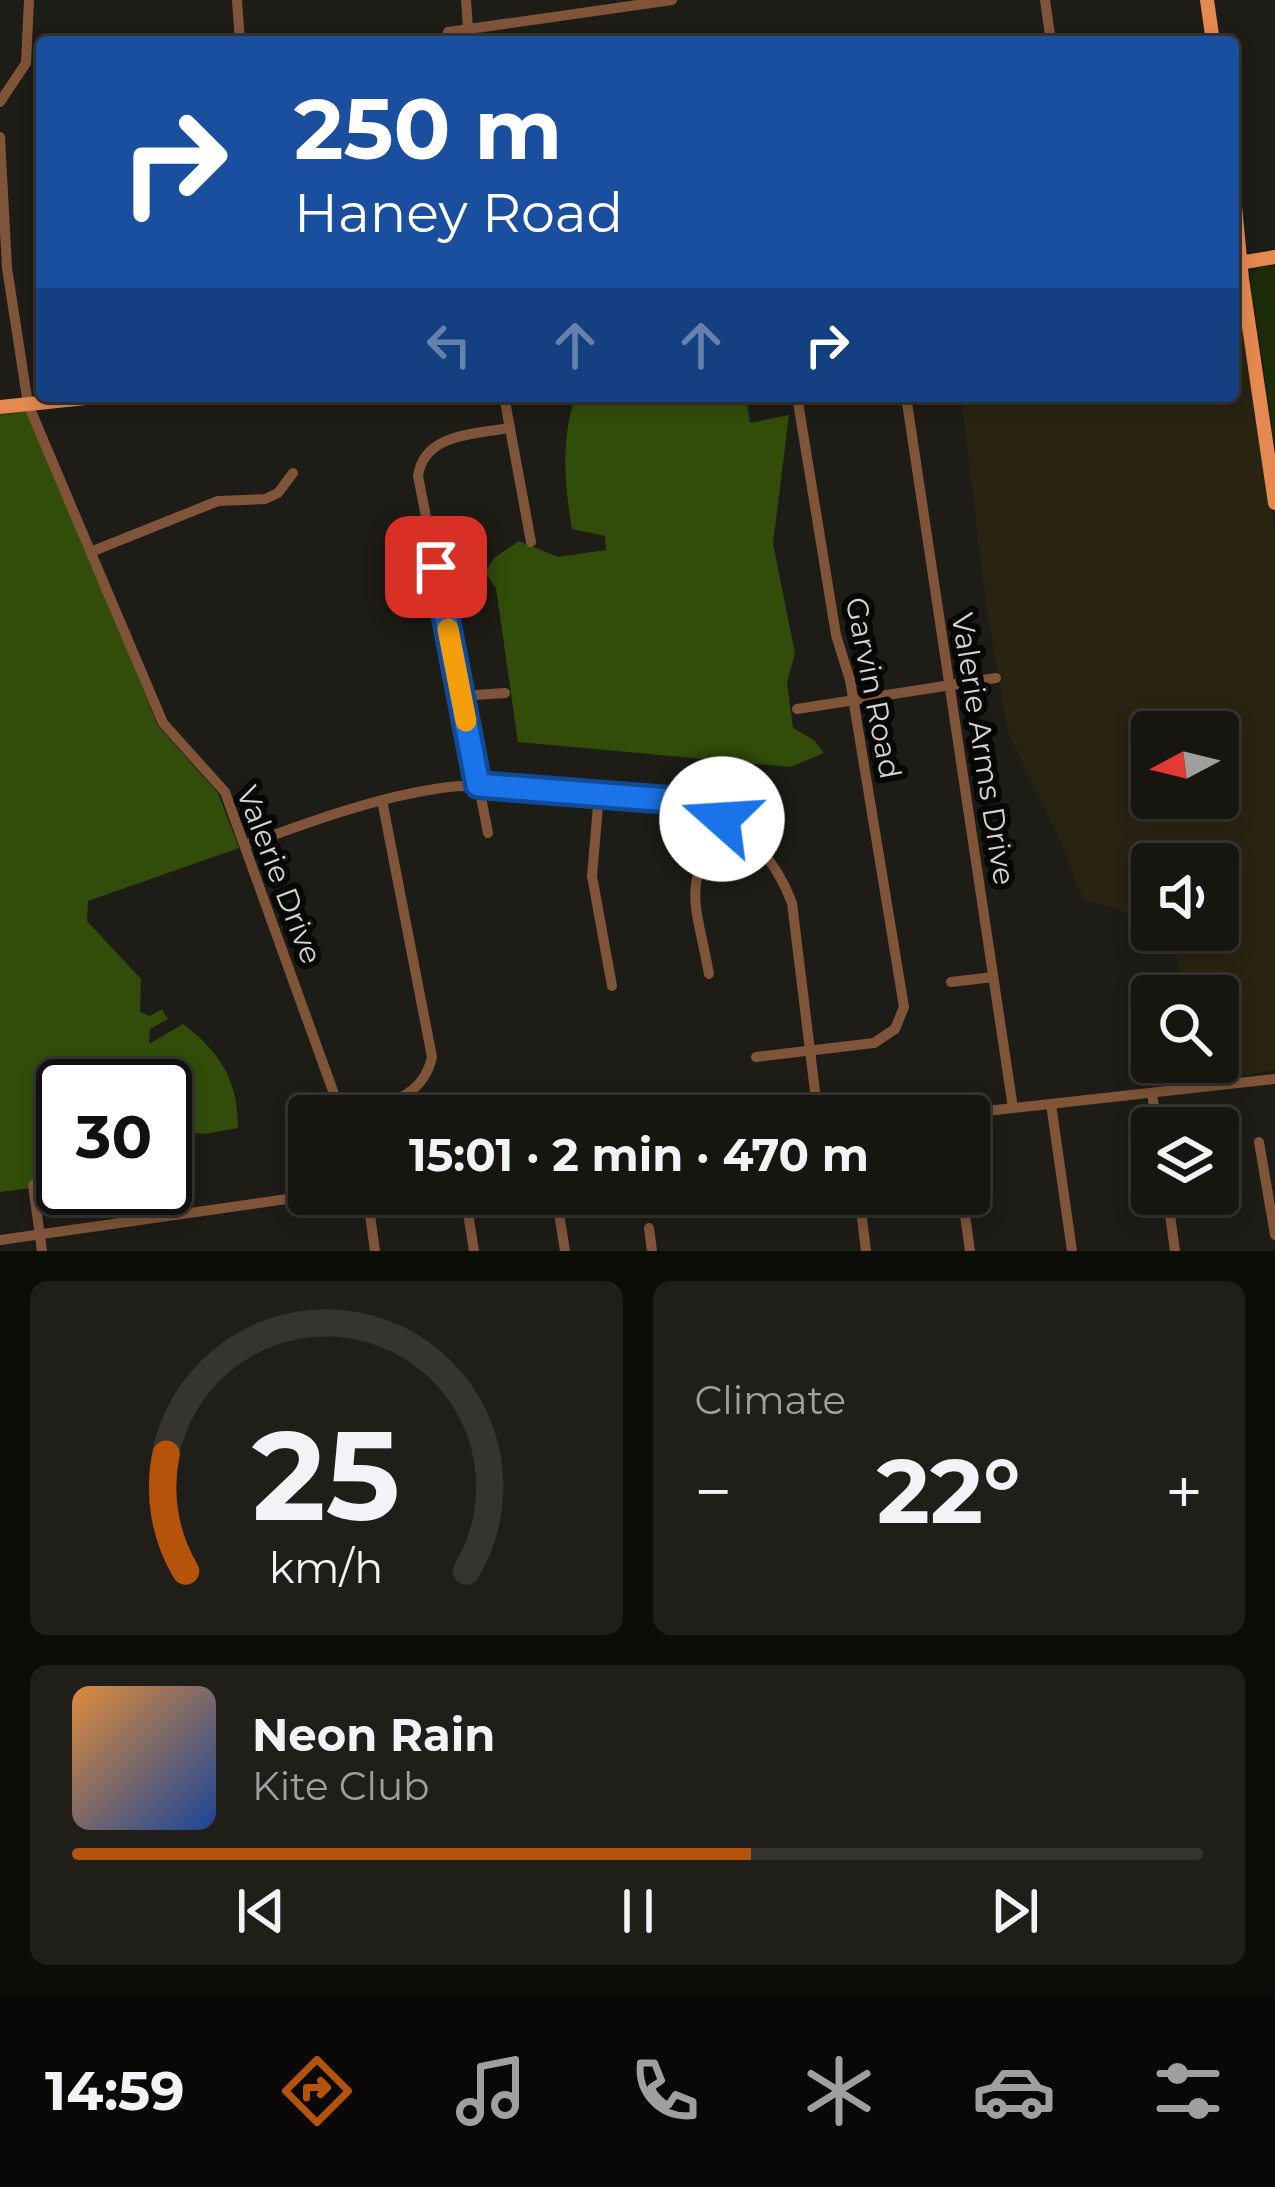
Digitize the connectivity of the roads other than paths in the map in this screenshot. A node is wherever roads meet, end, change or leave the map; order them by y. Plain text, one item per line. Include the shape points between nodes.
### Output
1 (29, 0) edge
2 (236, 0) edge
3 (466, 0) edge
4 (672, 0) edge
5 (1045, 0) edge
6 (1207, 0) edge
7 (448, 32) dead end
8 (469, 35) edge
9 (239, 36) edge
10 (1050, 36) edge
11 (1212, 36) edge
12 (0, 102) edge
13 (0, 137) edge
14 (1275, 257) edge
15 (1239, 263) edge
16 (1239, 269) edge
17 (47, 402) edge
18 (505, 402) edge
19 (798, 402) edge
20 (907, 402) edge
21 (28, 404) junction
22 (0, 407) edge
23 (510, 428) junction
24 (293, 473) dead end
25 (1275, 503) edge
26 (531, 542) dead end
27 (93, 551) junction
28 (996, 678) dead end
29 (950, 686) junction
30 (505, 693) dead end
31 (461, 697) junction
32 (854, 700) junction
33 (797, 709) dead end
34 (478, 785) junction
35 (599, 794) junction
36 (382, 800) junction
37 (769, 811) dead end
38 (722, 819) junction
39 (488, 833) dead end
40 (747, 836) junction
41 (246, 845) junction
42 (709, 974) dead end
43 (993, 977) junction
44 (951, 982) dead end
45 (612, 986) dead end
46 (811, 1050) junction
47 (756, 1057) dead end
48 (1275, 1079) edge
49 (1152, 1093) junction
50 (335, 1095) edge
51 (403, 1095) edge
52 (816, 1095) edge
53 (1051, 1104) junction
54 (1154, 1107) edge
55 (1013, 1108) junction
56 (990, 1111) edge
57 (1259, 1142) dead end
58 (33, 1185) dead end
59 (288, 1199) edge
60 (370, 1215) edge
61 (468, 1215) edge
62 (559, 1215) edge
63 (862, 1215) edge
64 (965, 1215) edge
65 (1170, 1215) edge
66 (649, 1228) dead end
67 (39, 1234) junction
68 (1275, 1235) edge
69 (0, 1240) edge
70 (42, 1251) edge
71 (375, 1251) edge
72 (474, 1251) edge
73 (565, 1251) edge
74 (652, 1251) edge
75 (866, 1251) edge
76 (970, 1251) edge
77 (1072, 1251) edge
78 (1175, 1251) edge

1 - 12 street via 26,63
2 - 9 street
3 - 8 street
4 - 8 street
5 - 10 street
6 - 11 main road
7 - 8 street
13 - 21 street, Valerie Drive via 5,250
14 - 15 main road
16 - 25 main road
17 - 21 main road
18 - 23 street
19 - 32 street, Garvin Road
20 - 29 street, Valerie Arms Drive
21 - 22 main road
21 - 27 street, Valerie Drive
23 - 26 street
23 - 31 street via 440,442 419,467
24 - 27 street via 265,499 218,501
27 - 41 street, Valerie Drive via 163,723 216,778
28 - 29 street
29 - 32 street
29 - 43 street, Valerie Arms Drive
30 - 31 street
31 - 34 street
32 - 33 street
32 - 46 street, Garvin Road via 902,1017 885,1038
34 - 35 street
34 - 36 street
34 - 39 street
35 - 38 street via 669,800
35 - 45 street via 593,889
36 - 41 street
36 - 51 street via 432,1057 428,1074
37 - 40 street
38 - 40 street
38 - 42 street via 694,883
40 - 46 street via 792,903
41 - 50 street, Valerie Drive
43 - 44 street
43 - 55 street, Valerie Arms Drive
46 - 47 street
46 - 52 street
48 - 49 street
49 - 53 street
49 - 54 street
53 - 55 street
53 - 77 street
55 - 56 street
57 - 68 street
58 - 67 street
59 - 67 street
60 - 71 street
61 - 72 street
62 - 73 street
63 - 75 street
64 - 76 street
65 - 78 street
66 - 74 street
67 - 69 street
67 - 70 street

